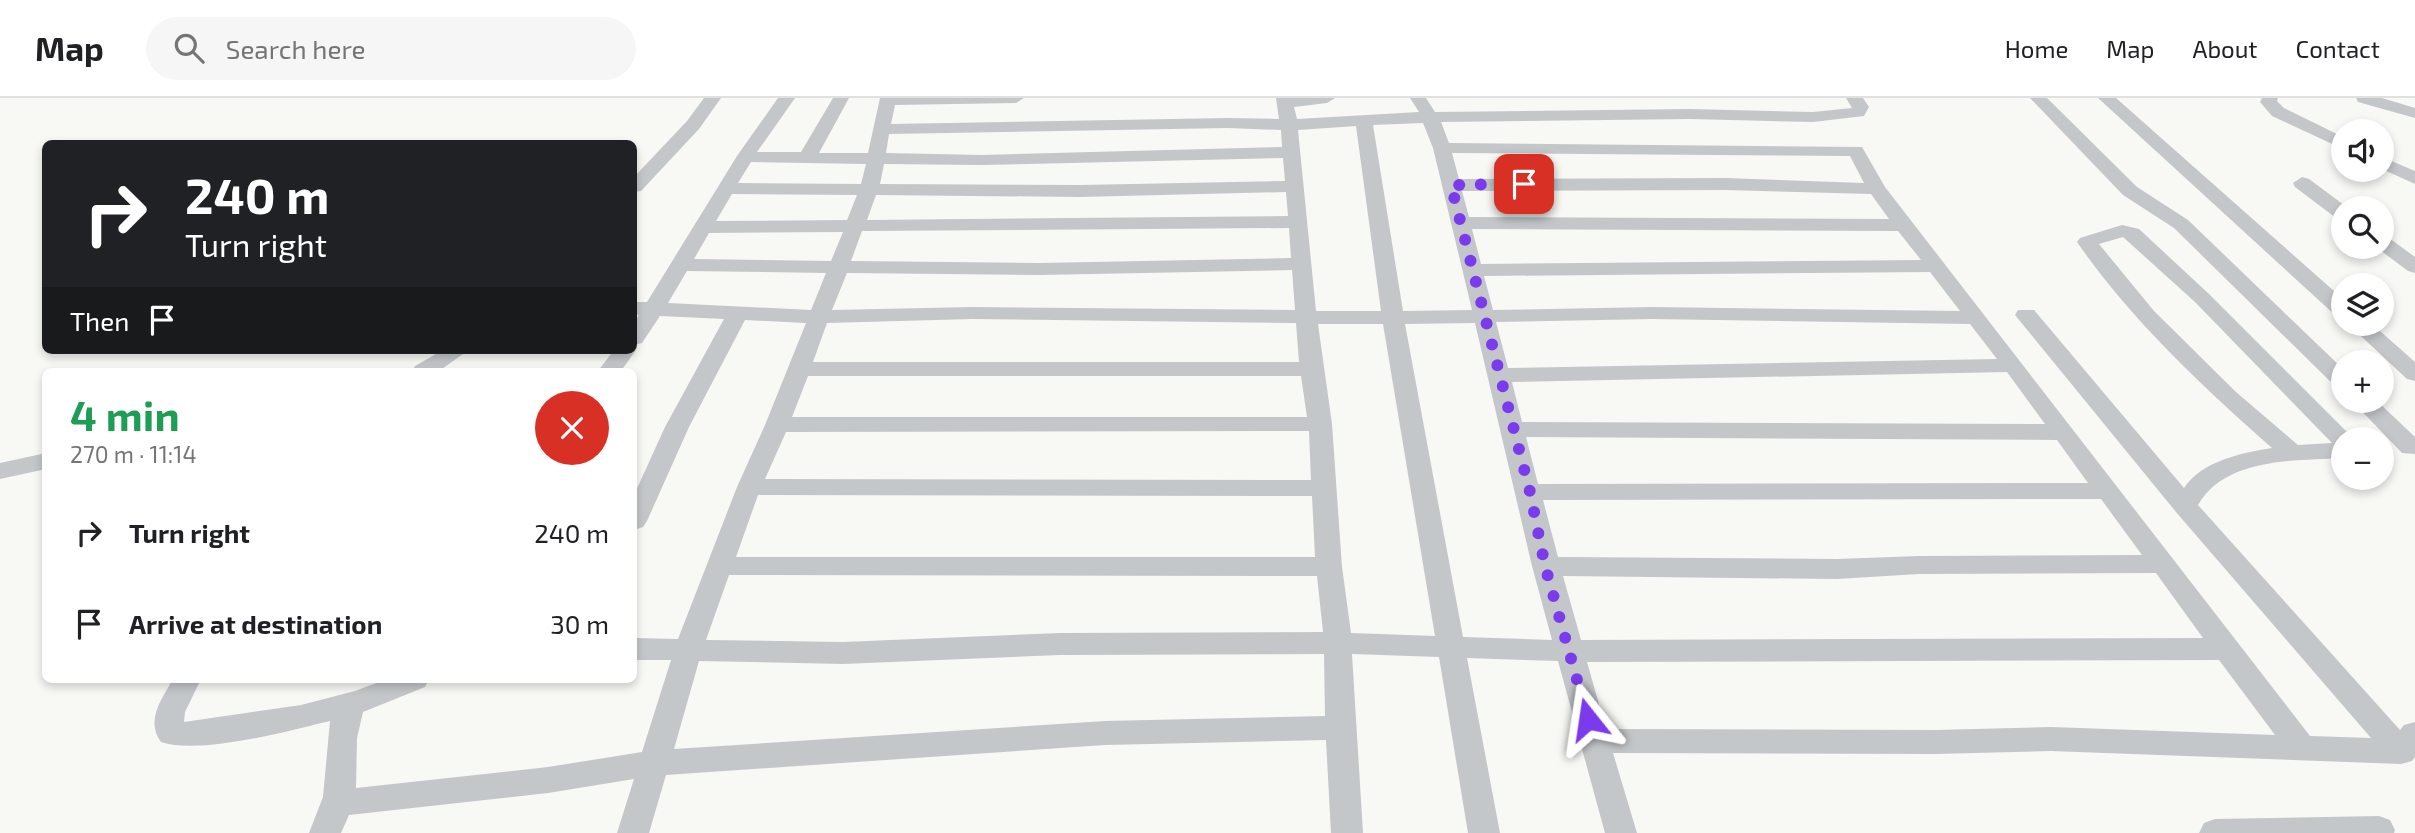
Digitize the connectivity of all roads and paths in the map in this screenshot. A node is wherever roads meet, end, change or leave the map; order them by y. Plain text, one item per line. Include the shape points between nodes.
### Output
1 (713, 98) edge
2 (787, 98) edge
3 (841, 98) edge
4 (1016, 98) edge
5 (1327, 98) edge
6 (1675, 98) edge
7 (1734, 98) edge
8 (1787, 98) edge
9 (1854, 98) edge
10 (2038, 98) edge
11 (2106, 98) edge
12 (2270, 98) edge
13 (2364, 98) edge
14 (887, 99) edge
15 (1424, 108) edge
16 (1286, 109) edge
17 (2415, 113) edge
18 (1690, 114) junction
19 (1757, 116) junction
20 (1813, 117) junction
21 (1364, 123) junction
22 (880, 129) junction
23 (2331, 138) edge
24 (1442, 148) junction
25 (1291, 152) junction
26 (746, 158) junction
27 (806, 159) junction
28 (877, 159) junction
29 (2394, 168) edge
30 (2415, 178) edge
31 (2302, 183) dead end
32 (637, 184) edge
33 (1451, 185) junction
34 (1295, 186) junction
35 (726, 188) junction
36 (869, 189) junction
37 (1876, 189) junction
38 (2331, 205) edge
39 (1297, 222) junction
40 (1462, 223) junction
41 (1903, 225) junction
42 (854, 226) junction
43 (703, 227) junction
44 (2394, 251) edge
45 (1301, 264) junction
46 (682, 265) junction
47 (1935, 266) junction
48 (2415, 267) edge
49 (838, 268) junction
50 (1475, 270) junction
51 (2331, 299) edge
52 (644, 308) edge
53 (737, 314) junction
54 (1307, 316) junction
55 (2026, 316) dead end
56 (820, 317) junction
57 (1483, 317) junction
58 (1393, 318) junction
59 (1977, 318) junction
60 (637, 329) edge
61 (2372, 336) edge
62 (451, 354) edge
63 (452, 354) edge
64 (622, 354) edge
65 (2013, 366) junction
66 (428, 368) edge
67 (437, 368) edge
68 (611, 368) edge
69 (800, 369) junction
70 (1311, 369) junction
71 (2331, 369) edge
72 (2415, 374) edge
73 (1498, 375) junction
74 (2377, 413) edge
75 (1320, 424) junction
76 (777, 425) junction
77 (2331, 428) edge
78 (1513, 429) junction
79 (2062, 432) junction
80 (2413, 447) edge
81 (2394, 448) edge
82 (2331, 451) edge
83 (2293, 454) junction
84 (42, 462) edge
85 (0, 471) edge
86 (749, 487) junction
87 (1324, 488) junction
88 (2106, 491) junction
89 (1530, 492) junction
90 (2185, 506) junction
91 (637, 514) edge
92 (2163, 565) junction
93 (719, 566) junction
94 (1545, 566) junction
95 (1329, 567) junction
96 (1338, 643) junction
97 (1452, 648) junction
98 (637, 649) edge
99 (2228, 649) junction
100 (688, 650) junction
101 (1569, 651) junction
102 (185, 683) edge
103 (405, 683) edge
104 (350, 706) junction
105 (1340, 727) junction
106 (1594, 741) junction
107 (2408, 743) edge
108 (2301, 747) junction
109 (653, 763) junction
110 (339, 803) junction
111 (2379, 830) dead end
112 (325, 833) edge
113 (633, 833) edge
114 (1347, 833) edge
115 (1484, 833) edge
116 (1621, 833) edge
117 (2215, 833) edge

1 - 32 street
2 - 26 street
3 - 27 street
4 - 14 street
5 - 16 street
6 - 18 street
7 - 19 street
8 - 20 street
9 - 20 street via 1861,107 1857,112
10 - 71 street via 2130,191 2181,224
11 - 51 street
12 - 23 street via 2270,106 2278,112
13 - 17 street
14 - 22 street
15 - 18 street
15 - 21 street
15 - 24 street
16 - 21 street
16 - 22 street via 1228,123
16 - 25 street
18 - 19 street
19 - 20 street
21 - 58 street
22 - 28 street
24 - 33 street
24 - 37 street via 1853,150
25 - 28 street
25 - 34 street
26 - 27 street
26 - 35 street
27 - 28 street
28 - 36 street
29 - 30 street
31 - 38 street
33 - 37 street via 1726,184
33 - 40 street
34 - 36 street
34 - 39 street
35 - 36 street
35 - 43 street
36 - 42 street
37 - 41 street
39 - 42 street
39 - 45 street
40 - 41 street
40 - 50 street
41 - 47 street
42 - 43 street
42 - 49 street
43 - 46 street
44 - 48 street
45 - 49 street
45 - 54 street
46 - 49 street
46 - 52 street
47 - 50 street
47 - 59 street
49 - 56 street
50 - 57 street
52 - 53 street
52 - 60 street
53 - 56 street
53 - 91 street
54 - 56 street via 972,313
54 - 58 street
54 - 70 street
55 - 90 street
56 - 69 street
57 - 58 street
57 - 59 street via 1652,313
57 - 73 street
58 - 97 street
59 - 65 street
61 - 72 street
62 - 66 street
63 - 67 street
64 - 68 street
65 - 73 street
65 - 79 street
69 - 70 street
69 - 76 street
70 - 75 street
73 - 78 street
74 - 80 street
75 - 76 street
75 - 87 street
76 - 86 street
77 - 83 street via 2132,233 2122,231 2087,242 2146,316
78 - 79 street
78 - 89 street
79 - 88 street
80 - 81 street
82 - 83 street
83 - 90 street via 2222,468 2197,487
84 - 85 street
86 - 87 street
86 - 93 street
87 - 95 street
88 - 89 street
88 - 92 street
89 - 94 street
90 - 107 street
92 - 94 street
92 - 99 street
93 - 95 street
93 - 100 street
94 - 101 street
95 - 96 street
96 - 97 street
96 - 100 street via 1060,645 843,653
96 - 105 street
97 - 101 street
97 - 115 street
98 - 100 street
99 - 101 street
99 - 108 street
100 - 109 street
101 - 106 street
102 - 104 street via 170,712 168,729 181,735 278,722
103 - 104 street
104 - 110 street via 342,736
105 - 109 street via 1070,734
105 - 114 street
106 - 108 street via 2051,739
106 - 116 street
107 - 108 street
109 - 110 street via 548,780
109 - 113 street
110 - 112 street
111 - 117 street

